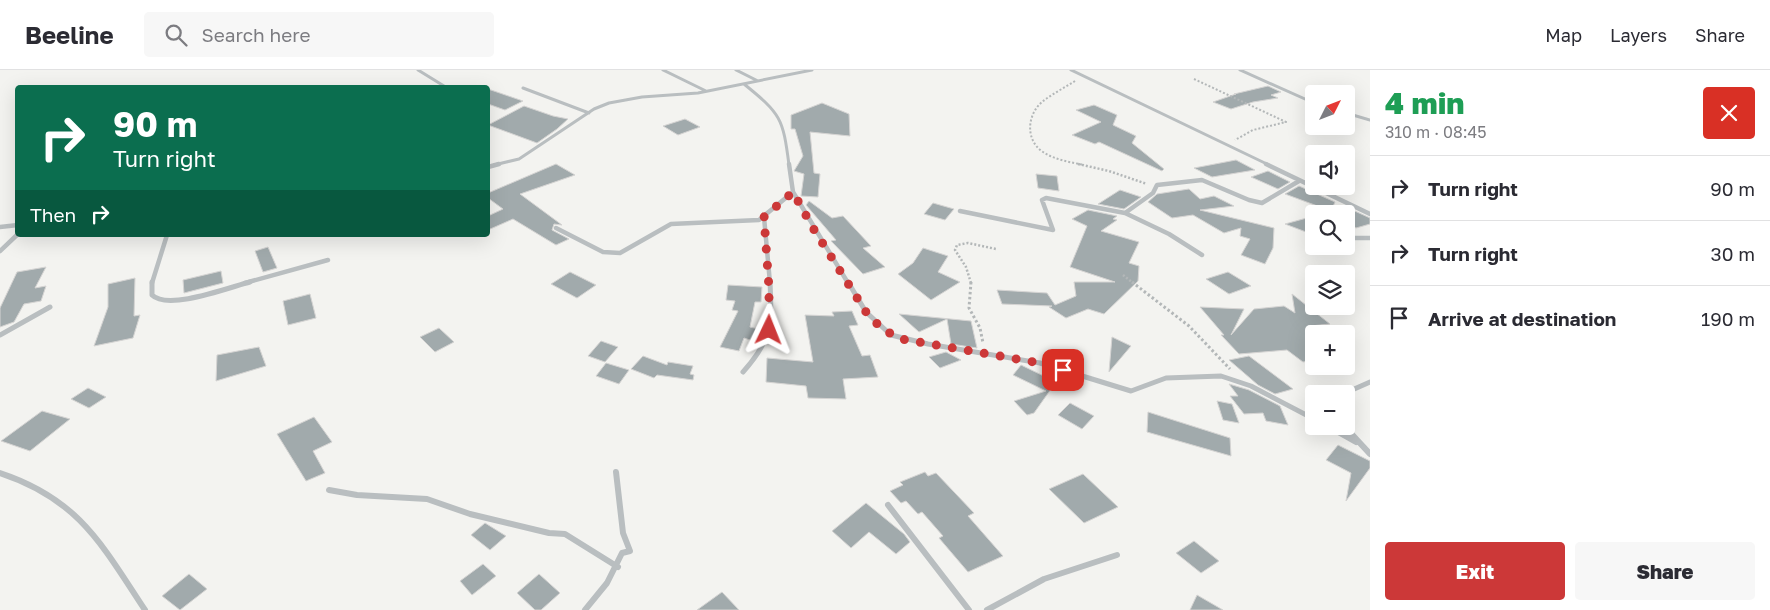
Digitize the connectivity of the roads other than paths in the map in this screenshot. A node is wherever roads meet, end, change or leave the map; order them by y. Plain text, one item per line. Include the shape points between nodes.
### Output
1 (418, 70) edge
2 (663, 70) edge
3 (736, 70) edge
4 (812, 70) edge
5 (1071, 70) edge
6 (1240, 70) edge
7 (758, 81) junction
8 (744, 84) junction
9 (442, 85) edge
10 (523, 88) dead end
11 (707, 91) junction
12 (1305, 99) edge
13 (589, 113) junction
14 (1355, 116) edge
15 (1370, 120) edge
16 (490, 166) edge
17 (1299, 180) junction
18 (793, 192) junction
19 (960, 211) dead end
20 (1124, 213) junction
21 (1370, 214) edge
22 (764, 217) junction
23 (15, 225) edge
24 (0, 227) edge
25 (556, 228) dead end
26 (15, 237) edge
27 (165, 237) edge
28 (1355, 238) edge
29 (1370, 238) edge
30 (0, 251) edge
31 (1202, 255) dead end
32 (328, 260) dead end
33 (50, 307) dead end
34 (0, 334) edge
35 (743, 372) dead end
36 (1370, 382) edge
37 (1355, 389) edge
38 (1305, 414) edge
39 (1344, 435) edge
40 (1352, 435) edge
41 (1361, 444) junction
42 (1370, 454) edge
43 (616, 472) dead end
44 (0, 473) edge
45 (329, 490) dead end
46 (888, 505) dead end
47 (1117, 555) dead end
48 (618, 567) junction
49 (145, 610) edge
50 (585, 610) edge
51 (969, 610) edge
52 (987, 610) edge

1 - 9 street
2 - 11 street
3 - 7 street
4 - 7 street
5 - 17 street
6 - 12 street
7 - 8 street
8 - 11 street
8 - 18 street via 780,117 788,148
10 - 13 street
11 - 13 street via 630,98 609,103
13 - 16 street via 519,159
14 - 15 street
17 - 20 street via 1262,203 1202,180 1157,185 1153,192
17 - 21 street
18 - 22 street
18 - 38 street via 866,312 882,329 901,339 1047,364 1131,391 1150,382 1187,376 1221,376 1245,384
19 - 20 street via 1049,230 1053,230 1042,200 1046,198
20 - 31 street via 1169,234
22 - 25 street via 737,222 666,226 620,254 597,250
22 - 35 street via 769,330 762,349
23 - 24 street
26 - 30 street
27 - 32 street via 152,292 155,298 168,301 188,299
28 - 29 street
33 - 34 street
36 - 37 street
39 - 41 street
40 - 41 street
41 - 42 street
43 - 48 street via 623,533 630,551 622,553
44 - 49 street via 33,484 71,509 91,531
45 - 48 street via 356,495 427,499 470,514 565,534
46 - 51 street
47 - 52 street via 1044,579
48 - 50 street

